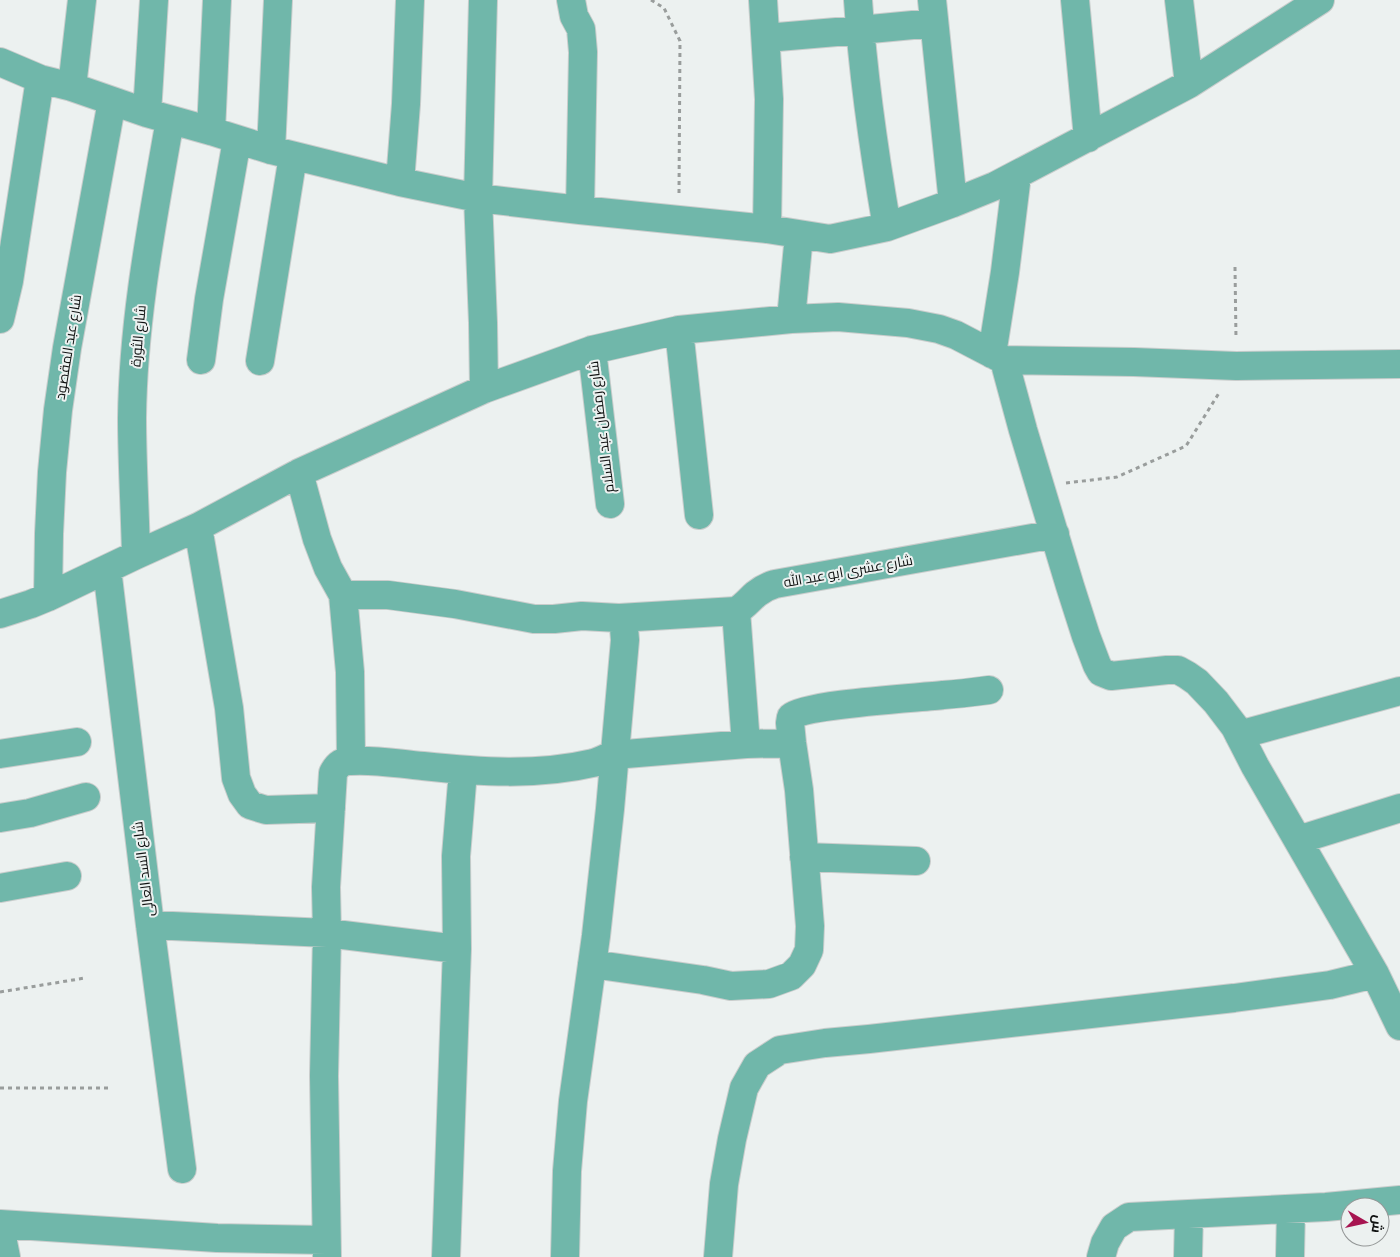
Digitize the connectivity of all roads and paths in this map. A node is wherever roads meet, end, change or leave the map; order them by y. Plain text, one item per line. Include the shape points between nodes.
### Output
1 (82, 0) edge
2 (154, 0) edge
3 (217, 0) edge
4 (278, 0) edge
5 (410, 0) edge
6 (483, 0) edge
7 (571, 0) edge
8 (651, 0) edge
9 (763, 0) edge
10 (858, 0) edge
11 (1075, 0) edge
12 (1179, 0) edge
13 (1320, 0) edge
14 (933, 11) edge
15 (860, 30) junction
16 (766, 38) junction
17 (0, 62) edge
18 (40, 78) junction
19 (1189, 84) junction
20 (72, 87) junction
21 (112, 101) junction
22 (159, 117) junction
23 (210, 131) junction
24 (1088, 138) junction
25 (236, 140) junction
26 (282, 153) junction
27 (1017, 175) junction
28 (400, 182) junction
29 (478, 198) junction
30 (953, 203) junction
31 (580, 210) junction
32 (678, 220) junction
33 (887, 227) junction
34 (767, 229) junction
35 (799, 235) junction
36 (1235, 268) dead end
37 (0, 319) edge
38 (791, 319) junction
39 (679, 330) junction
40 (592, 350) junction
41 (998, 357) junction
42 (201, 360) dead end
43 (260, 361) dead end
44 (1400, 364) edge
45 (1236, 366) junction
46 (484, 389) junction
47 (299, 473) junction
48 (1040, 486) junction
49 (610, 504) dead end
50 (699, 515) dead end
51 (198, 527) junction
52 (1055, 534) junction
53 (136, 554) junction
54 (107, 569) junction
55 (343, 594) junction
56 (48, 597) junction
57 (736, 611) junction
58 (0, 614) edge
59 (618, 618) junction
60 (989, 690) dead end
61 (1400, 691) edge
62 (1239, 735) junction
63 (77, 742) dead end
64 (792, 743) junction
65 (746, 744) junction
66 (0, 754) edge
67 (614, 754) junction
68 (351, 760) junction
69 (463, 771) junction
70 (86, 798) dead end
71 (331, 808) junction
72 (1400, 808) edge
73 (0, 818) edge
74 (1298, 840) junction
75 (804, 857) junction
76 (916, 861) dead end
77 (68, 876) dead end
78 (0, 888) edge
79 (150, 925) junction
80 (327, 933) junction
81 (457, 949) junction
82 (592, 964) junction
83 (1375, 974) junction
84 (85, 978) dead end
85 (0, 992) edge
86 (1400, 1026) edge
87 (0, 1088) edge
88 (109, 1088) dead end
89 (182, 1169) dead end
90 (1400, 1200) edge
91 (1291, 1209) junction
92 (1190, 1214) junction
93 (0, 1226) edge
94 (327, 1249) edge
95 (6, 1257) edge
96 (446, 1257) edge
97 (565, 1257) edge
98 (718, 1257) edge
99 (1100, 1257) edge
100 (1188, 1257) edge
101 (1290, 1257) edge

1 - 20 street
2 - 22 street, شارع الثورة
3 - 23 street
4 - 26 street
5 - 28 street
6 - 29 street
7 - 31 street via 581,29 583,52
8 - 32 path via 664,8 680,41
9 - 16 street
10 - 15 street
11 - 24 street
12 - 19 street
13 - 19 street
14 - 15 street
14 - 30 street
15 - 16 street
15 - 33 street
16 - 34 street via 769,99
17 - 18 street
18 - 20 street
18 - 37 street
19 - 24 street
20 - 21 street
21 - 22 street
21 - 56 street, شارع عبد المقصود via 58,410 52,472
22 - 23 street
22 - 53 street, شارع الثورة via 154,212 137,340 132,418
23 - 25 street
24 - 27 street
25 - 26 street
25 - 42 street
26 - 28 street
26 - 43 street
27 - 30 street
27 - 41 street
28 - 29 street
29 - 31 street
29 - 46 street
30 - 33 street
31 - 32 street
32 - 34 street
33 - 35 street via 830,239
34 - 35 street
35 - 38 street
36 - 45 path
38 - 39 street
38 - 41 street via 838,316 908,323 956,335
39 - 40 street
39 - 50 street
40 - 46 street
40 - 49 street, شارع رمضان عبد السلام
41 - 45 street
41 - 48 street
44 - 45 street
45 - 48 path via 1186,446 1117,477
46 - 47 street
47 - 51 street
47 - 55 street via 317,539
48 - 52 street
51 - 53 street
51 - 71 street via 229,708 236,778 242,794 250,805 266,810
52 - 57 street, شارع عشرى ابو عبد الله via 775,584 756,594
52 - 62 street via 1086,636 1102,672 1111,676 1178,670 1216,702
53 - 54 street
54 - 56 street
54 - 79 street, شارع السد العالى
55 - 59 street via 388,595 534,619
55 - 68 street via 350,672
56 - 58 street
57 - 59 street
57 - 65 street
59 - 67 street via 624,628 625,640
60 - 64 street via 855,703 800,712 791,718
61 - 62 street
62 - 74 street
63 - 66 street
64 - 65 street
64 - 75 street
65 - 67 street
67 - 69 street via 595,763 573,767
67 - 82 street
68 - 69 street
68 - 71 street via 343,762 333,773
69 - 81 street via 456,856
70 - 73 street
71 - 80 street
72 - 74 street
74 - 83 street
75 - 76 street
75 - 82 street via 809,950 802,965 791,976 769,984 731,986
77 - 78 street
79 - 80 street
79 - 89 street, شارع السد العالى
80 - 81 street
80 - 94 street via 324,1076
81 - 96 street
82 - 97 street via 573,1101
83 - 86 street
83 - 98 street via 1330,985 1234,998 780,1050 757,1065 744,1088 724,1184
84 - 85 path
87 - 88 path
90 - 91 street
91 - 92 street
91 - 101 street
92 - 99 street via 1129,1217 1114,1227
92 - 100 street
93 - 94 street via 217,1238
93 - 95 street

